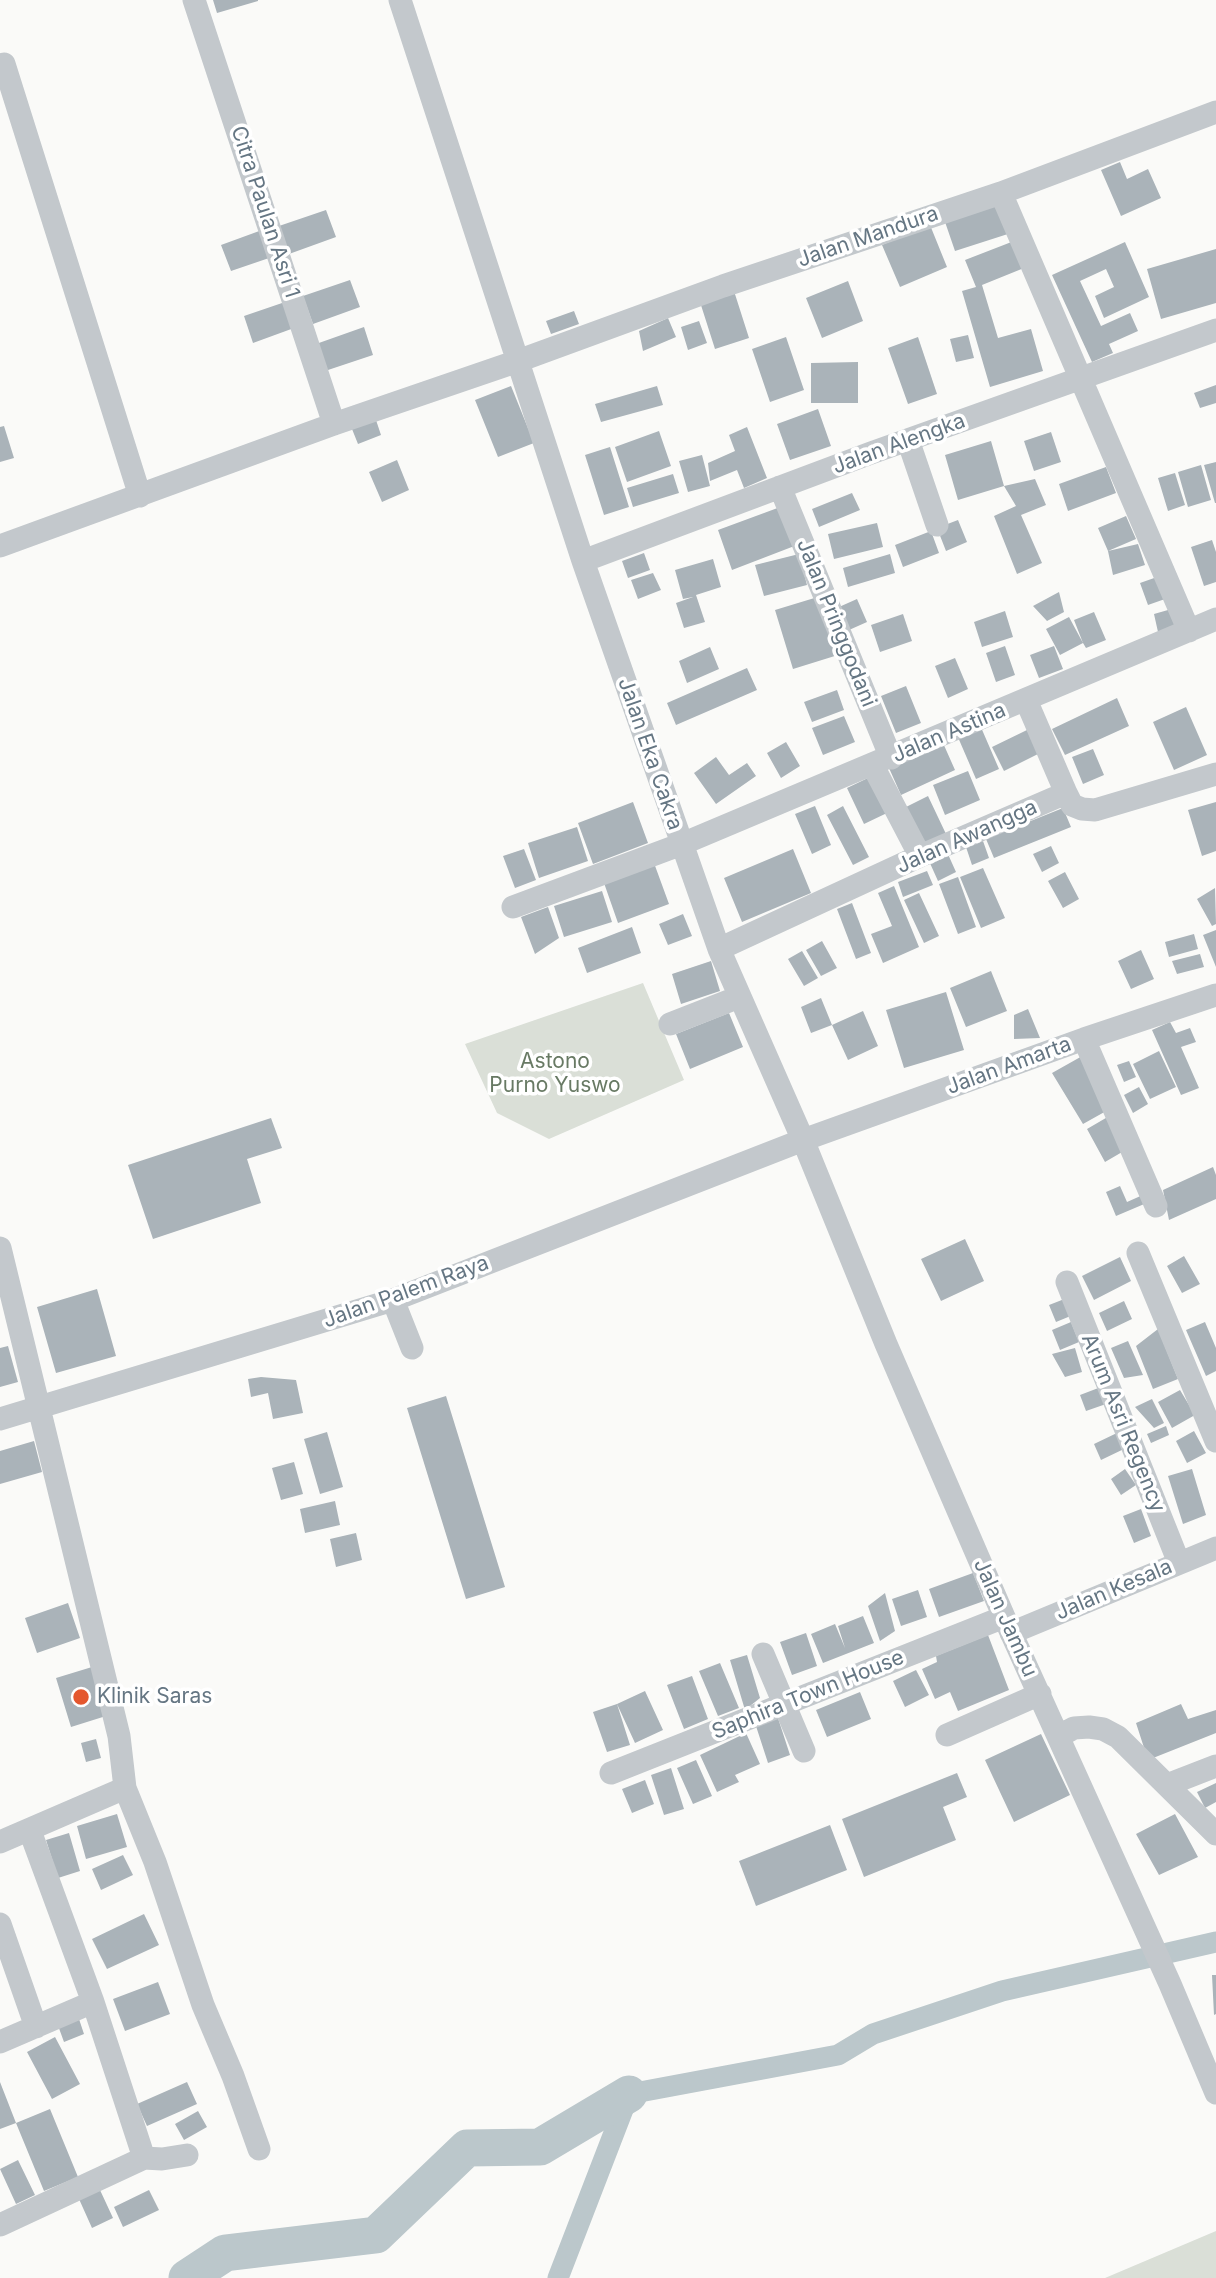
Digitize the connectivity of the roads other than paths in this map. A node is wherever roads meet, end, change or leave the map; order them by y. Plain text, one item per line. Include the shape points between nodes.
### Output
1 (194, 0) edge
2 (400, 0) edge
3 (4, 64) dead end
4 (1216, 111) edge
5 (1001, 193) junction
6 (1216, 330) edge
7 (519, 361) junction
8 (1082, 379) junction
9 (334, 424) junction
10 (908, 440) junction
11 (780, 487) junction
12 (140, 496) junction
13 (937, 524) dead end
14 (0, 546) edge
15 (583, 561) junction
16 (1216, 619) edge
17 (1189, 631) junction
18 (1026, 700) junction
19 (882, 762) junction
20 (1216, 774) edge
21 (1066, 793) junction
22 (682, 844) junction
23 (920, 856) junction
24 (513, 907) dead end
25 (719, 949) junction
26 (1216, 995) edge
27 (739, 997) junction
28 (670, 1024) dead end
29 (1084, 1039) junction
30 (803, 1139) junction
31 (1156, 1206) dead end
32 (0, 1248) edge
33 (1138, 1253) dead end
34 (1068, 1282) dead end
35 (393, 1300) junction
36 (412, 1349) dead end
37 (40, 1408) junction
38 (0, 1419) edge
39 (1216, 1441) edge
40 (1216, 1548) edge
41 (1179, 1563) junction
42 (1008, 1625) junction
43 (763, 1654) dead end
44 (1040, 1694) junction
45 (783, 1705) junction
46 (947, 1735) dead end
47 (1059, 1736) junction
48 (804, 1751) dead end
49 (1216, 1766) edge
50 (611, 1773) dead end
51 (1167, 1786) junction
52 (125, 1788) junction
53 (30, 1831) junction
54 (1216, 1834) edge
55 (0, 1842) edge
56 (0, 1924) edge
57 (93, 2002) junction
58 (36, 2027) junction
59 (0, 2042) edge
60 (1216, 2094) edge
61 (259, 2149) dead end
62 (187, 2155) dead end
63 (144, 2158) junction
64 (0, 2225) edge

1 - 9 street, Citra Paulan Asri 1
2 - 7 street, Jalan Eka Cakra
3 - 12 street
4 - 5 street, Jalan Mandura
5 - 7 street, Jalan Mandura via 723,286
5 - 8 street
6 - 8 street, Jalan Alengka
7 - 9 street, Jalan Mandura
7 - 15 street, Jalan Eka Cakra
8 - 10 street, Jalan Alengka
8 - 17 street
9 - 12 street, Jalan Mandura
10 - 11 street, Jalan Alengka
10 - 13 street
11 - 15 street, Jalan Alengka
11 - 19 street, Jalan Pringgodani
12 - 14 street, Jalan Mandura
15 - 22 street, Jalan Eka Cakra
16 - 17 street, Jalan Astina
17 - 18 street, Jalan Astina
18 - 19 street, Jalan Astina
18 - 21 street
19 - 22 street, Jalan Astina
19 - 23 street, Jalan Pringgodani
20 - 21 street via 1095,810 1072,805
21 - 23 street, Jalan Awangga
22 - 24 street, Jalan Astina
22 - 25 street, Jalan Eka Cakra
23 - 25 street, Jalan Awangga
25 - 27 street, Jalan Eka Cakra
26 - 29 street, Jalan Amarta
27 - 28 street
27 - 30 street, Jalan Eka Cakra
29 - 30 street, Jalan Amarta
29 - 31 street
30 - 35 street, Jalan Palem Raya
30 - 42 street, Jalan Jambu
32 - 37 street
33 - 39 street
34 - 41 street, Arum Asri Regency
35 - 36 street
35 - 37 street, Jalan Palem Raya
37 - 38 street, Jalan Palem Raya
37 - 52 street via 119,1735
40 - 41 street, Jalan Kesala
41 - 42 street, Jalan Kesala
42 - 44 street, Jalan Jambu
42 - 45 street, Saphira Town House
43 - 45 street
44 - 46 street
44 - 47 street, Jalan Jambu
45 - 48 street
45 - 50 street, Saphira Town House
47 - 51 street via 1074,1728 1103,1729 1118,1737
47 - 60 street, Jalan Jambu
49 - 51 street
51 - 54 street
52 - 53 street
52 - 61 street
53 - 55 street
53 - 57 street
56 - 58 street
57 - 58 street
57 - 63 street
58 - 59 street
62 - 63 street
63 - 64 street

